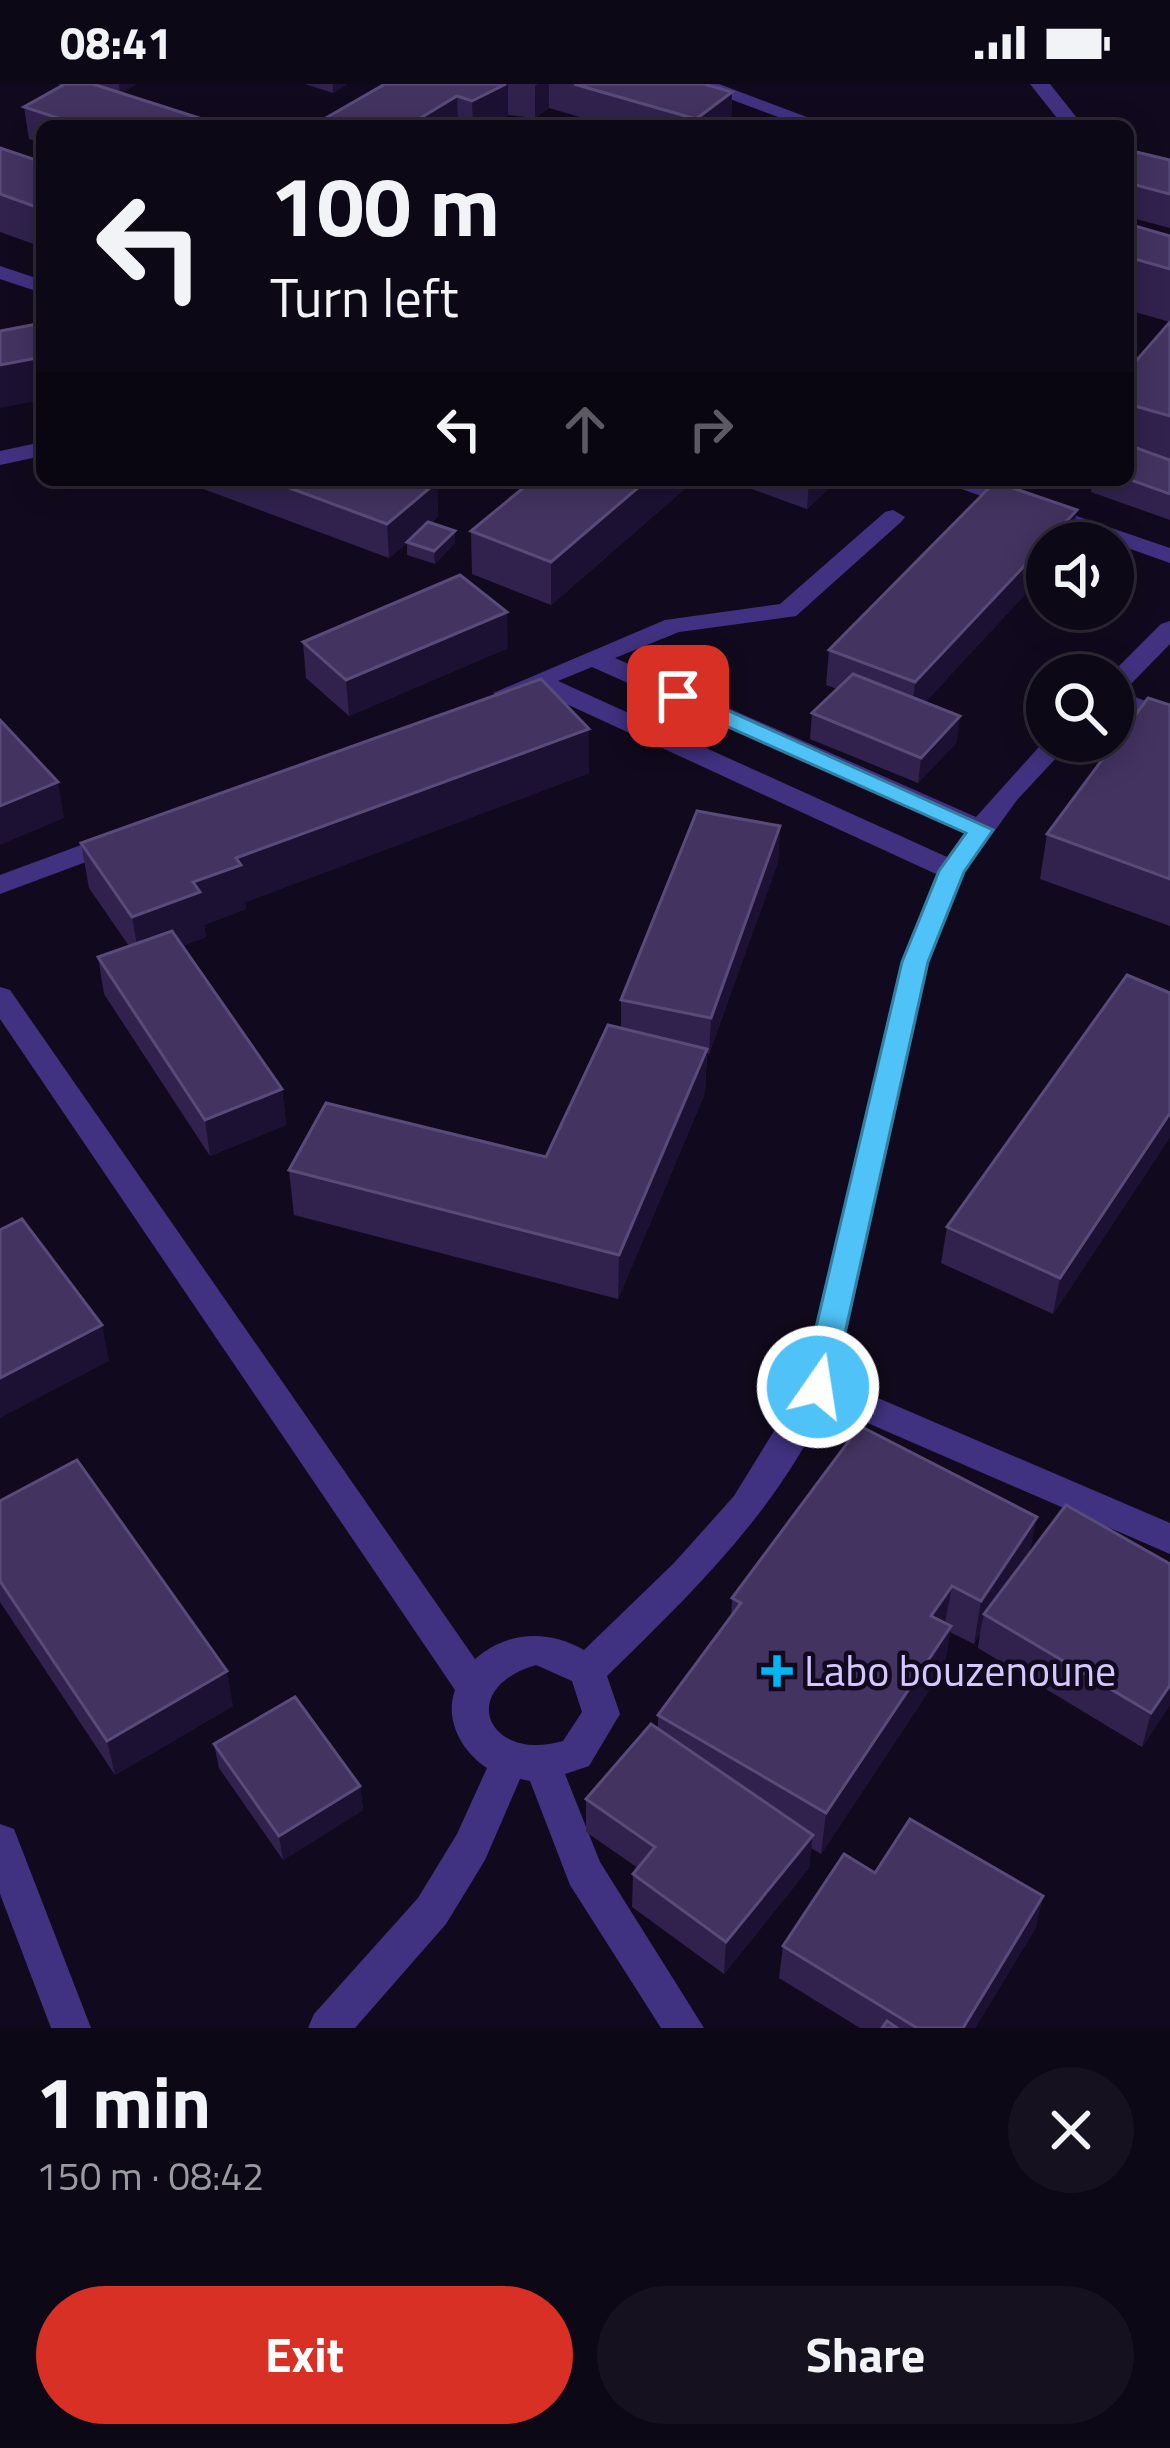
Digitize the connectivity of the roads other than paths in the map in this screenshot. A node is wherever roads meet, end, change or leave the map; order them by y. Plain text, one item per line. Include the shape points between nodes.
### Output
1 (1040, 84) edge
2 (713, 86) edge
3 (805, 120) edge
4 (1066, 120) edge
5 (0, 272) edge
6 (36, 285) edge
7 (36, 450) edge
8 (0, 458) edge
9 (966, 486) edge
10 (893, 518) dead end
11 (1170, 556) edge
12 (1170, 629) edge
13 (591, 657) junction
14 (1134, 666) edge
15 (537, 681) junction
16 (1134, 705) edge
17 (470, 706) edge
18 (1170, 720) edge
19 (1038, 762) edge
20 (981, 830) junction
21 (134, 834) edge
22 (952, 871) junction
23 (0, 885) edge
24 (0, 997) edge
25 (818, 1387) junction
26 (1170, 1539) edge
27 (587, 1671) junction
28 (473, 1686) junction
29 (526, 1764) junction
30 (0, 1842) edge
31 (71, 2028) edge
32 (328, 2028) edge
33 (684, 2028) edge

1 - 4 street
2 - 3 street
5 - 6 street
7 - 8 street
9 - 11 street
10 - 13 street via 787,611 691,621
12 - 14 street
13 - 15 street
13 - 20 street
15 - 17 street
15 - 22 street
16 - 18 street
19 - 20 street
20 - 22 street
21 - 23 street
22 - 25 street via 915,962
24 - 28 street
25 - 26 street
25 - 27 street via 784,1456 736,1524
27 - 28 street via 555,1652 516,1652
27 - 29 street via 600,1699 596,1730 576,1754
28 - 29 street via 472,1730 493,1755
29 - 32 street via 432,1911
29 - 33 street via 593,1888
30 - 31 street

